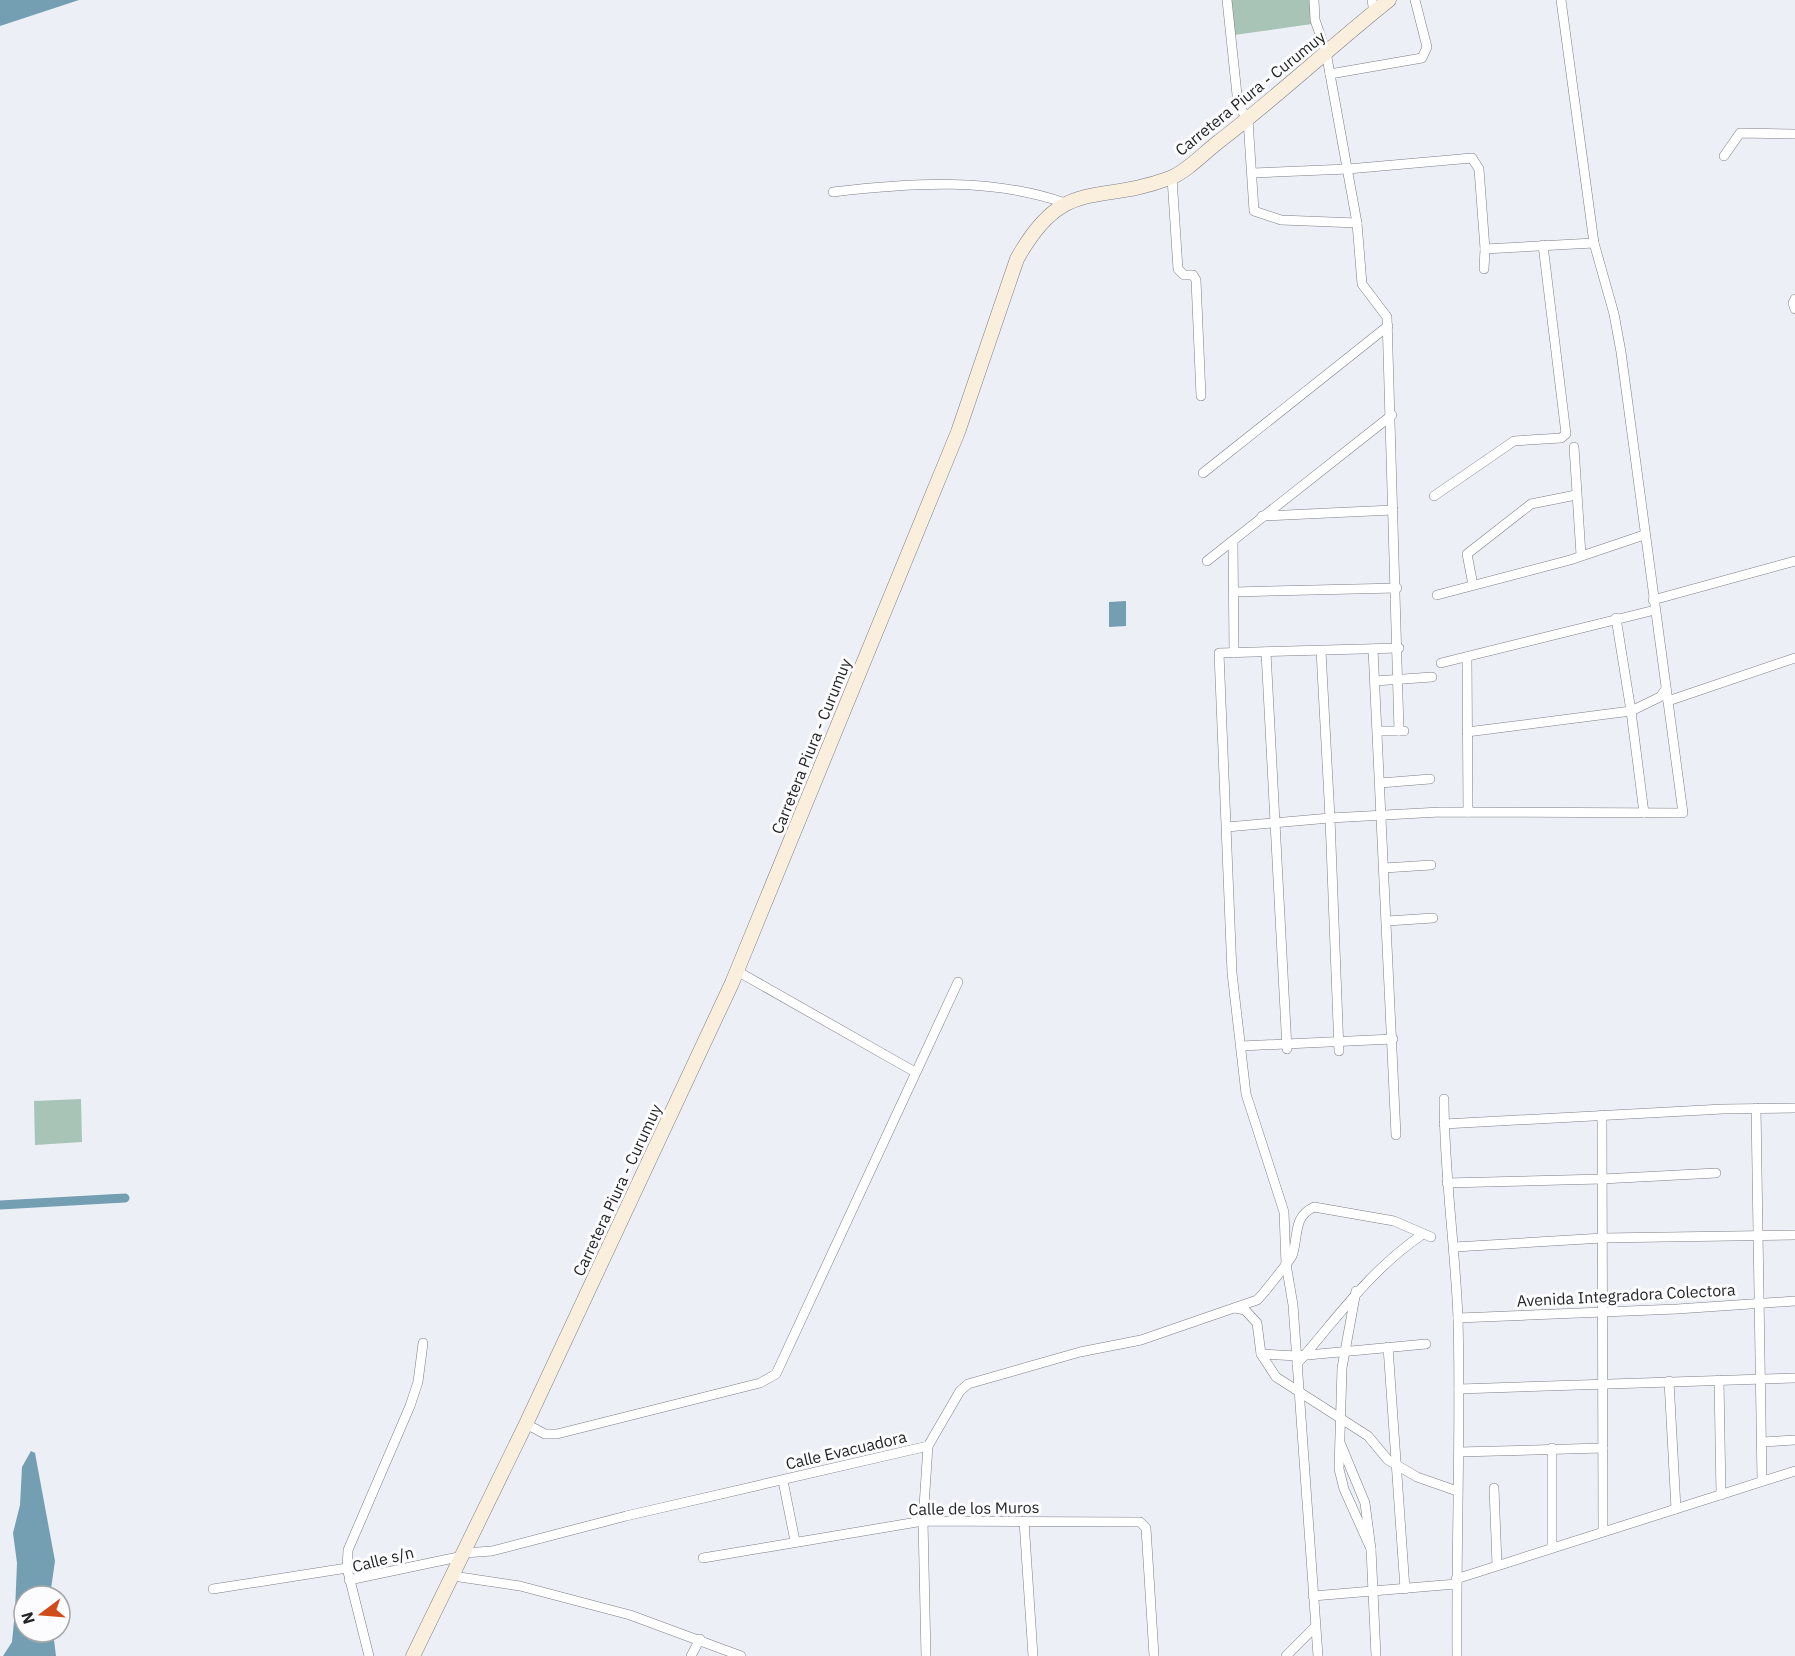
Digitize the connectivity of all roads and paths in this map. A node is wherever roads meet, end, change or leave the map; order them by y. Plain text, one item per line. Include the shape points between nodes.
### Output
1 (1227, 0) edge
2 (1314, 0) edge
3 (1389, 0) edge
4 (1415, 0) edge
5 (1561, 0) edge
6 (1373, 6) edge
7 (1326, 52) junction
8 (1330, 74) junction
9 (1248, 120) junction
10 (1795, 135) edge
11 (1724, 156) dead end
12 (1348, 169) junction
13 (1252, 173) junction
14 (1172, 178) junction
15 (833, 192) dead end
16 (1065, 203) junction
17 (1357, 223) junction
18 (1594, 243) junction
19 (1543, 246) junction
20 (1485, 249) junction
21 (1484, 269) dead end
22 (1795, 299) edge
23 (1795, 309) edge
24 (1388, 326) junction
25 (1201, 396) dead end
26 (1392, 415) junction
27 (1574, 447) dead end
28 (1203, 473) dead end
29 (1576, 495) junction
30 (1434, 496) dead end
31 (1393, 510) junction
32 (1262, 516) junction
33 (1644, 535) junction
34 (1233, 541) junction
35 (1581, 555) junction
36 (1207, 561) dead end
37 (1795, 561) edge
38 (1473, 585) junction
39 (1397, 588) junction
40 (1234, 592) junction
41 (1437, 595) dead end
42 (1653, 600) junction
43 (1655, 610) junction
44 (1616, 618) junction
45 (1399, 648) junction
46 (1373, 649) junction
47 (1321, 651) junction
48 (1266, 652) junction
49 (1234, 653) junction
50 (1467, 657) junction
51 (1795, 657) edge
52 (1440, 663) dead end
53 (1432, 677) dead end
54 (1398, 679) junction
55 (1375, 681) junction
56 (1666, 689) junction
57 (1668, 701) junction
58 (1632, 711) junction
59 (1378, 731) junction
60 (1467, 732) junction
61 (1430, 779) dead end
62 (1380, 783) junction
63 (1468, 812) junction
64 (1644, 813) junction
65 (1382, 815) junction
66 (1330, 819) junction
67 (1275, 823) junction
68 (1227, 827) junction
69 (1431, 865) dead end
70 (1384, 868) junction
71 (1433, 918) dead end
72 (1387, 921) junction
73 (737, 970) junction
74 (958, 982) dead end
75 (1393, 1039) junction
76 (1241, 1046) junction
77 (1287, 1046) junction
78 (1338, 1046) junction
79 (915, 1072) junction
80 (1444, 1099) dead end
81 (1756, 1108) junction
82 (1795, 1108) edge
83 (1602, 1115) junction
84 (1444, 1124) junction
85 (1396, 1135) dead end
86 (1716, 1173) dead end
87 (1602, 1179) junction
88 (1447, 1183) junction
89 (1758, 1235) junction
90 (1795, 1235) edge
91 (1603, 1238) junction
92 (1455, 1247) junction
93 (1286, 1264) junction
94 (1356, 1291) junction
95 (1795, 1301) edge
96 (1760, 1303) junction
97 (1233, 1307) junction
98 (1602, 1313) junction
99 (1458, 1318) junction
100 (423, 1343) dead end
101 (1426, 1344) dead end
102 (1388, 1347) junction
103 (1345, 1351) junction
104 (1261, 1354) junction
105 (1299, 1358) junction
106 (1795, 1378) edge
107 (1761, 1379) junction
108 (1719, 1380) junction
109 (1669, 1381) junction
110 (1604, 1384) junction
111 (1459, 1389) junction
112 (1299, 1390) junction
113 (1340, 1417) junction
114 (526, 1424) junction
115 (1338, 1440) junction
116 (1795, 1440) edge
117 (1762, 1442) junction
118 (928, 1446) junction
119 (1552, 1448) junction
120 (1603, 1448) junction
121 (1459, 1452) junction
122 (1396, 1465) junction
123 (1795, 1471) edge
124 (783, 1481) junction
125 (1762, 1481) junction
126 (1494, 1488) dead end
127 (1457, 1491) junction
128 (1721, 1495) junction
129 (1676, 1509) junction
130 (923, 1521) junction
131 (1024, 1521) junction
132 (1603, 1530) junction
133 (795, 1541) junction
134 (1552, 1546) junction
135 (1371, 1549) junction
136 (463, 1554) junction
137 (703, 1558) dead end
138 (1497, 1564) junction
139 (347, 1569) junction
140 (453, 1576) junction
141 (350, 1580) junction
142 (1456, 1581) junction
143 (213, 1588) dead end
144 (1405, 1589) junction
145 (1372, 1592) junction
146 (1313, 1596) junction
147 (1315, 1628) junction
148 (700, 1639) junction
149 (369, 1656) edge
150 (412, 1656) edge
151 (691, 1656) edge
152 (741, 1656) edge
153 (926, 1656) edge
154 (1033, 1656) edge
155 (1154, 1656) edge
156 (1286, 1656) edge
157 (1318, 1656) edge
158 (1376, 1656) edge
159 (1457, 1656) edge

1 - 9 street via 1238,104
2 - 7 street via 1315,20
3 - 6 main road, Carretera Piura - Curumuy
4 - 8 street via 1427,47 1422,58
5 - 18 street
6 - 7 main road, Carretera Piura - Curumuy
7 - 8 street
7 - 9 main road, Carretera Piura - Curumuy
8 - 12 street
9 - 13 street
9 - 14 main road, Carretera Piura - Curumuy
10 - 11 street via 1740,133
12 - 13 street
12 - 17 street
12 - 20 street via 1472,158 1479,169
13 - 17 street via 1254,211 1281,220
14 - 16 main road, Carretera Piura - Curumuy
14 - 25 street via 1178,269 1196,280
15 - 16 street via 908,183 960,184 1036,193
16 - 73 main road, Carretera Piura - Curumuy via 1031,234 1017,259 958,432
17 - 24 street via 1362,284 1385,310
18 - 19 street
18 - 33 street via 1614,314
19 - 20 street
19 - 30 street via 1566,434 1561,438 1514,441
20 - 21 street
22 - 23 street
24 - 26 street
24 - 28 street
26 - 31 street
26 - 32 street
27 - 29 street
29 - 35 street
29 - 38 street via 1531,504 1467,554
31 - 32 street
31 - 39 street
32 - 34 street
33 - 35 street
33 - 42 street
34 - 36 street
34 - 40 street
35 - 38 street
37 - 42 street
38 - 41 street
39 - 40 street
39 - 45 street
40 - 49 street
42 - 43 street
43 - 44 street
43 - 56 street
44 - 50 street
44 - 58 street
45 - 46 street
45 - 54 street
46 - 47 street
46 - 55 street
47 - 48 street
47 - 66 street
48 - 49 street
48 - 67 street
49 - 68 street via 1220,653
50 - 52 street
50 - 60 street
51 - 57 street
53 - 54 street
54 - 55 street
54 - 59 street via 1402,731
55 - 59 street
56 - 57 street
56 - 58 street
57 - 64 street via 1683,813
58 - 60 street
58 - 64 street
59 - 62 street
60 - 63 street
61 - 62 street
62 - 65 street
63 - 64 street
63 - 65 street
65 - 66 street
65 - 70 street
66 - 67 street
66 - 78 street
67 - 68 street
67 - 77 street
68 - 76 street via 1232,973
69 - 70 street
70 - 72 street
71 - 72 street
72 - 75 street
73 - 79 street
73 - 114 main road, Carretera Piura - Curumuy
74 - 79 street
75 - 78 street
75 - 85 street
76 - 77 street
76 - 93 street via 1251,1113 1284,1212
77 - 78 street
79 - 114 street via 776,1374 760,1383 557,1434 545,1434
80 - 84 street
81 - 82 street
81 - 83 street
81 - 89 street
83 - 84 street
83 - 87 street
84 - 88 street
86 - 87 street
87 - 88 street
87 - 91 street
88 - 92 street
89 - 90 street
89 - 91 street
89 - 96 street
91 - 92 street
91 - 98 street
92 - 99 street
93 - 94 street via 1292,1256 1297,1224 1314,1207 1394,1221 1427,1236 1399,1250
93 - 97 street, Calle Evacuadora via 1264,1295
93 - 105 street
94 - 103 street
94 - 105 street
95 - 96 street, Avenida Integradora Colectora
96 - 98 street, Avenida Integradora Colectora
96 - 107 street
97 - 104 street via 1245,1310 1257,1323
97 - 118 street, Calle Evacuadora via 1141,1340 1080,1352 968,1384
98 - 99 street, Avenida Integradora Colectora
98 - 110 street
99 - 111 street
100 - 139 street via 410,1406 348,1550
101 - 102 street
102 - 103 street
102 - 122 street
103 - 105 street
103 - 113 street
104 - 105 street
104 - 112 street via 1276,1377
105 - 112 street
106 - 107 street
107 - 108 street
107 - 117 street
108 - 109 street
108 - 128 street
109 - 110 street
109 - 129 street
110 - 111 street
110 - 120 street
111 - 121 street
112 - 113 street
112 - 146 street
113 - 115 street
113 - 122 street via 1368,1436
114 - 136 main road, Carretera Piura - Curumuy
115 - 135 street via 1365,1503
115 - 135 street via 1344,1488
116 - 117 street
117 - 125 street
118 - 124 street, Calle Evacuadora
118 - 130 street
119 - 120 street
119 - 121 street
119 - 134 street
120 - 132 street
121 - 127 street
122 - 127 street
122 - 144 street
123 - 125 street
124 - 133 street
124 - 136 street, Calle Evacuadora via 492,1551
125 - 128 street
126 - 138 street
127 - 142 street
128 - 129 street
129 - 132 street
130 - 131 street, Calle de los Muros
130 - 133 street, Calle de los Muros
130 - 153 street
131 - 154 street
131 - 155 street, Calle de los Muros via 1140,1522 1146,1528
132 - 134 street
133 - 137 street, Calle de los Muros
134 - 138 street
135 - 145 street
136 - 140 main road, Carretera Piura - Curumuy
136 - 141 street, Calle s/n
138 - 142 street
139 - 141 street
139 - 143 street
140 - 148 street via 520,1586 630,1615
140 - 150 main road, Carretera Piura - Curumuy
141 - 149 street, Calle s/n
142 - 144 street
142 - 159 street
144 - 145 street
145 - 146 street
145 - 158 street
146 - 147 street
147 - 156 street
147 - 157 street
148 - 151 street
148 - 152 street

